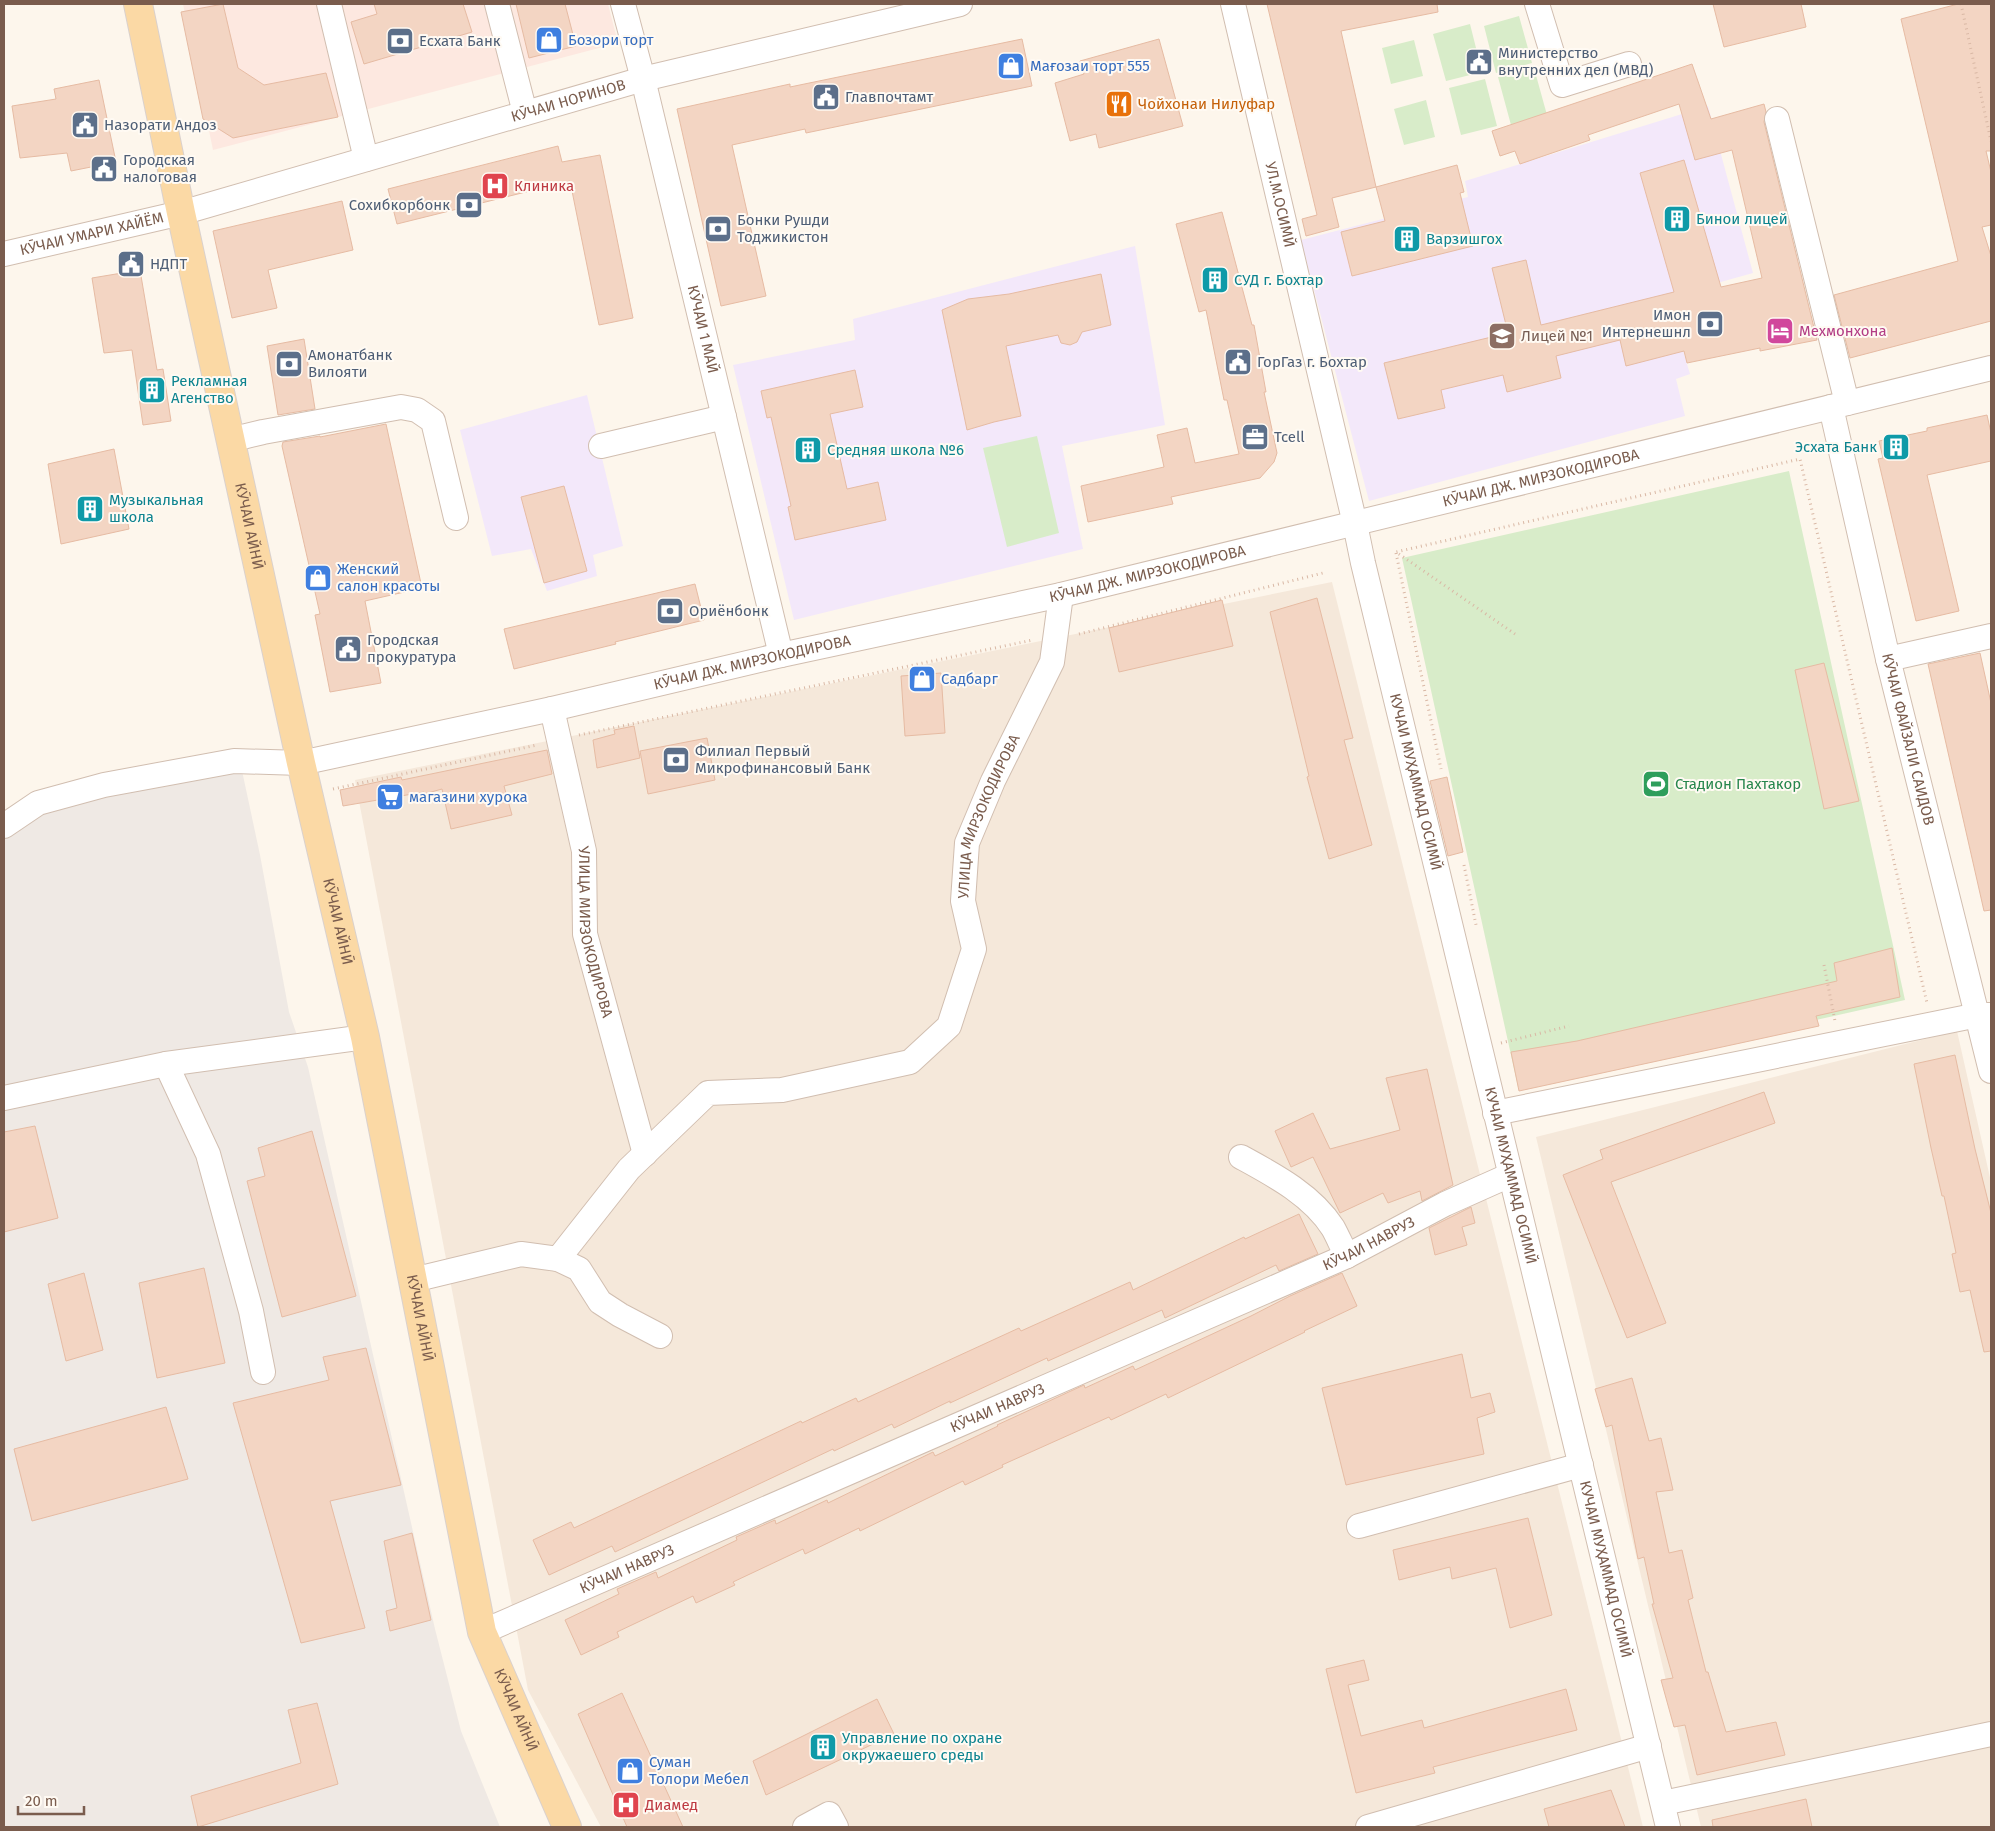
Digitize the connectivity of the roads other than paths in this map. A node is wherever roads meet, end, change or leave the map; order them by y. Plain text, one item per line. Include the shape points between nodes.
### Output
1 (138, 4) edge
2 (329, 4) edge
3 (497, 4) edge
4 (623, 4) edge
5 (960, 4) edge
6 (1233, 4) edge
7 (1537, 4) edge
8 (1629, 64) dead end
9 (643, 79) junction
10 (525, 114) junction
11 (1777, 119) dead end
12 (366, 159) junction
13 (181, 213) junction
14 (4, 254) edge
15 (1991, 368) edge
16 (1839, 405) junction
17 (724, 417) junction
18 (230, 440) junction
19 (601, 446) dead end
20 (456, 518) dead end
21 (1355, 524) junction
22 (1061, 594) junction
23 (1991, 636) edge
24 (781, 654) junction
25 (1888, 658) junction
26 (552, 709) junction
27 (301, 763) junction
28 (4, 826) edge
29 (1984, 1015) edge
30 (365, 1037) junction
31 (166, 1064) junction
32 (1991, 1071) edge
33 (4, 1098) edge
34 (1495, 1113) junction
35 (645, 1154) junction
36 (1241, 1157) dead end
37 (1510, 1175) junction
38 (1347, 1256) junction
39 (558, 1259) junction
40 (413, 1280) junction
41 (660, 1336) dead end
42 (263, 1372) dead end
43 (1581, 1466) junction
44 (1358, 1526) dead end
45 (482, 1632) junction
46 (1991, 1734) edge
47 (1649, 1746) junction
48 (1663, 1803) junction
49 (567, 1827) edge
50 (805, 1827) edge
51 (836, 1827) edge
52 (1368, 1827) edge
53 (1668, 1827) edge

1 - 13 main road, КӮЧАИ АЙНӢ
2 - 12 street
3 - 10 street
4 - 9 street, КӮЧАИ 1 МАЙ
5 - 9 street, КӮЧАИ НОРИНОВ
6 - 21 street, УЛ.М.ОСИМЙ
7 - 8 street via 1562,85
9 - 10 street, КӮЧАИ НОРИНОВ
9 - 17 street, КӮЧАИ 1 МАЙ
10 - 12 street, КӮЧАИ НОРИНОВ
11 - 16 street, КӮЧАИ ФАЙЗАЛИ САИДОВ
12 - 13 street, КӮЧАИ НОРИНОВ
13 - 14 street, КӮЧАИ УМАРИ ХАЙЁМ
13 - 18 main road, КӮЧАИ АЙНӢ
15 - 16 street, КӮЧАИ ДЖ. МИРЗОКОДИРОВА
16 - 21 street, КӮЧАИ ДЖ. МИРЗОКОДИРОВА
16 - 25 street, КӮЧАИ ФАЙЗАЛИ САИДОВ
17 - 19 street
17 - 24 street, КӮЧАИ 1 МАЙ
18 - 20 street via 402,407 418,410 433,421
18 - 27 main road, КӮЧАИ АЙНӢ
21 - 22 street, КӮЧАИ ДЖ. МИРЗОКОДИРОВА
21 - 34 street, КУЧАИ МУҲАММАД ОСИМЙ
22 - 24 street, КӮЧАИ ДЖ. МИРЗОКОДИРОВА
22 - 35 street, УЛИЦА МИРЗОКОДИРОВА via 1052,662 992,781 967,843 963,901 974,949 950,1026 910,1062 782,1090 708,1093
23 - 25 street
24 - 26 street, КӮЧАИ ДЖ. МИРЗОКОДИРОВА
25 - 29 street, КӮЧАИ ФАЙЗАЛИ САИДОВ
26 - 27 street, КӮЧАИ ДЖ. МИРЗОКОДИРОВА
26 - 35 street, УЛИЦА МИРЗОКОДИРОВА via 584,851 585,934
27 - 28 street, КӮЧАИ ДЖ. МИРЗОКОДИРОВА via 234,761 104,784 38,803
27 - 30 main road, КӮЧАИ АЙНӢ
29 - 32 street, КӮЧАИ ФАЙЗАЛИ САИДОВ
29 - 34 street
30 - 31 street
30 - 40 main road, КӮЧАИ АЙНӢ
31 - 33 street
31 - 42 street via 208,1154 251,1311
34 - 37 street, КУЧАИ МУҲАММАД ОСИМЙ
35 - 39 street, УЛИЦА МИРЗОКОДИРОВА via 629,1169
36 - 38 street via 1310,1201 1332,1227
37 - 38 street, КӮЧАИ НАВРУЗ via 1445,1204
37 - 43 street, КУЧАИ МУҲАММАД ОСИМЙ
38 - 45 street, КӮЧАИ НАВРУЗ
39 - 40 street via 521,1254
39 - 41 street via 579,1270 600,1302
40 - 45 main road, КӮЧАИ АЙНӢ
43 - 44 street
43 - 47 street, КУЧАИ МУҲАММАД ОСИМЙ
45 - 49 main road, КӮЧАИ АЙНӢ
46 - 48 street
47 - 48 street, КУЧАИ МУҲАММАД ОСИМЙ
47 - 52 street
48 - 53 street, КУЧАИ МУҲАММАД ОСИМЙ
50 - 51 street via 829,1814

